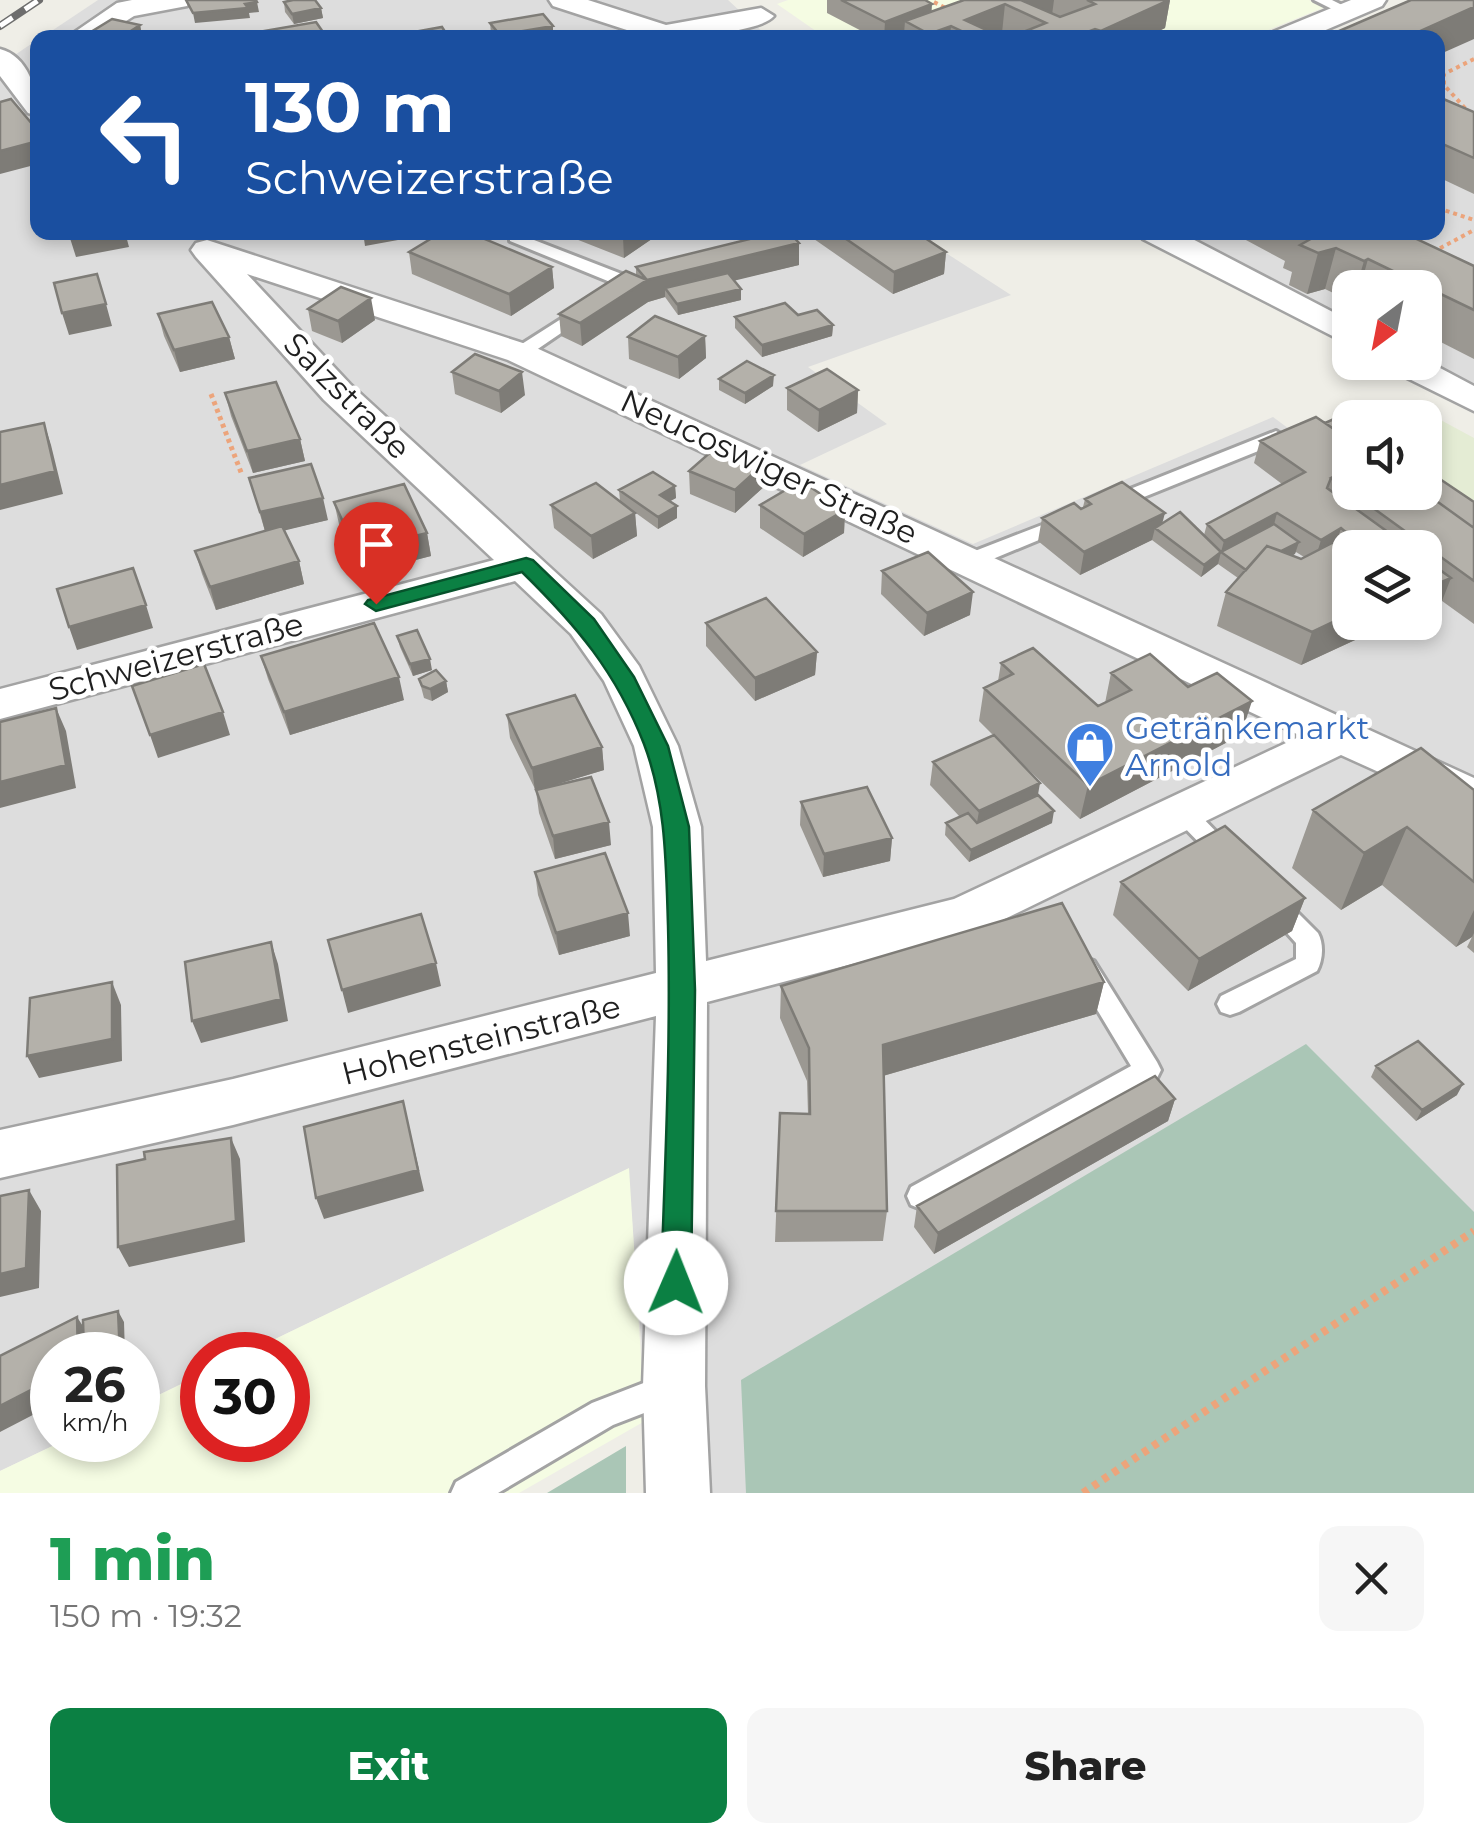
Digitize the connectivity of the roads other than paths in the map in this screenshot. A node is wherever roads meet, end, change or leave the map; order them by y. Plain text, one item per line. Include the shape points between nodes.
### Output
1 (178, 0) edge
2 (562, 0) edge
3 (1320, 0) edge
4 (1373, 0) edge
5 (1347, 11) junction
6 (761, 14) edge
7 (92, 30) edge
8 (637, 30) edge
9 (682, 30) edge
10 (1302, 30) edge
11 (17, 65) edge
12 (30, 91) edge
13 (520, 240) edge
14 (1169, 240) edge
15 (196, 241) edge
16 (1332, 326) edge
17 (520, 352) junction
18 (1436, 380) edge
19 (1474, 400) edge
20 (1276, 437) edge
21 (969, 561) junction
22 (526, 565) junction
23 (0, 704) edge
24 (1339, 736) junction
25 (1474, 798) edge
26 (1183, 812) junction
27 (1070, 944) edge
28 (682, 990) junction
29 (1230, 1004) dead end
30 (0, 1154) edge
31 (922, 1196) dead end
32 (674, 1386) junction
33 (467, 1493) edge
34 (678, 1493) edge

1 - 7 street via 126,8
2 - 8 street
3 - 5 lane
4 - 5 street
5 - 10 street
6 - 9 street
11 - 12 street
13 - 17 lane via 620,289
14 - 16 street
15 - 17 street, Neucoswiger Straße
15 - 22 street, Salzstraße via 337,392
17 - 21 street, Neucoswiger Straße
18 - 19 street
20 - 21 lane
21 - 24 street, Neucoswiger Straße
22 - 23 street, Schweizerstraße
22 - 28 street, Salzstraße via 586,624 624,677 656,746 677,827
24 - 25 street, Neucoswiger Straße
24 - 26 street, Hohensteinstraße
26 - 28 street, Hohensteinstraße via 1042,899
26 - 29 lane via 1308,940 1308,964
27 - 31 lane via 1148,1070
28 - 30 street, Hohensteinstraße
28 - 32 street, Salzstraße
32 - 33 lane via 603,1414
32 - 34 street, Salzstraße

